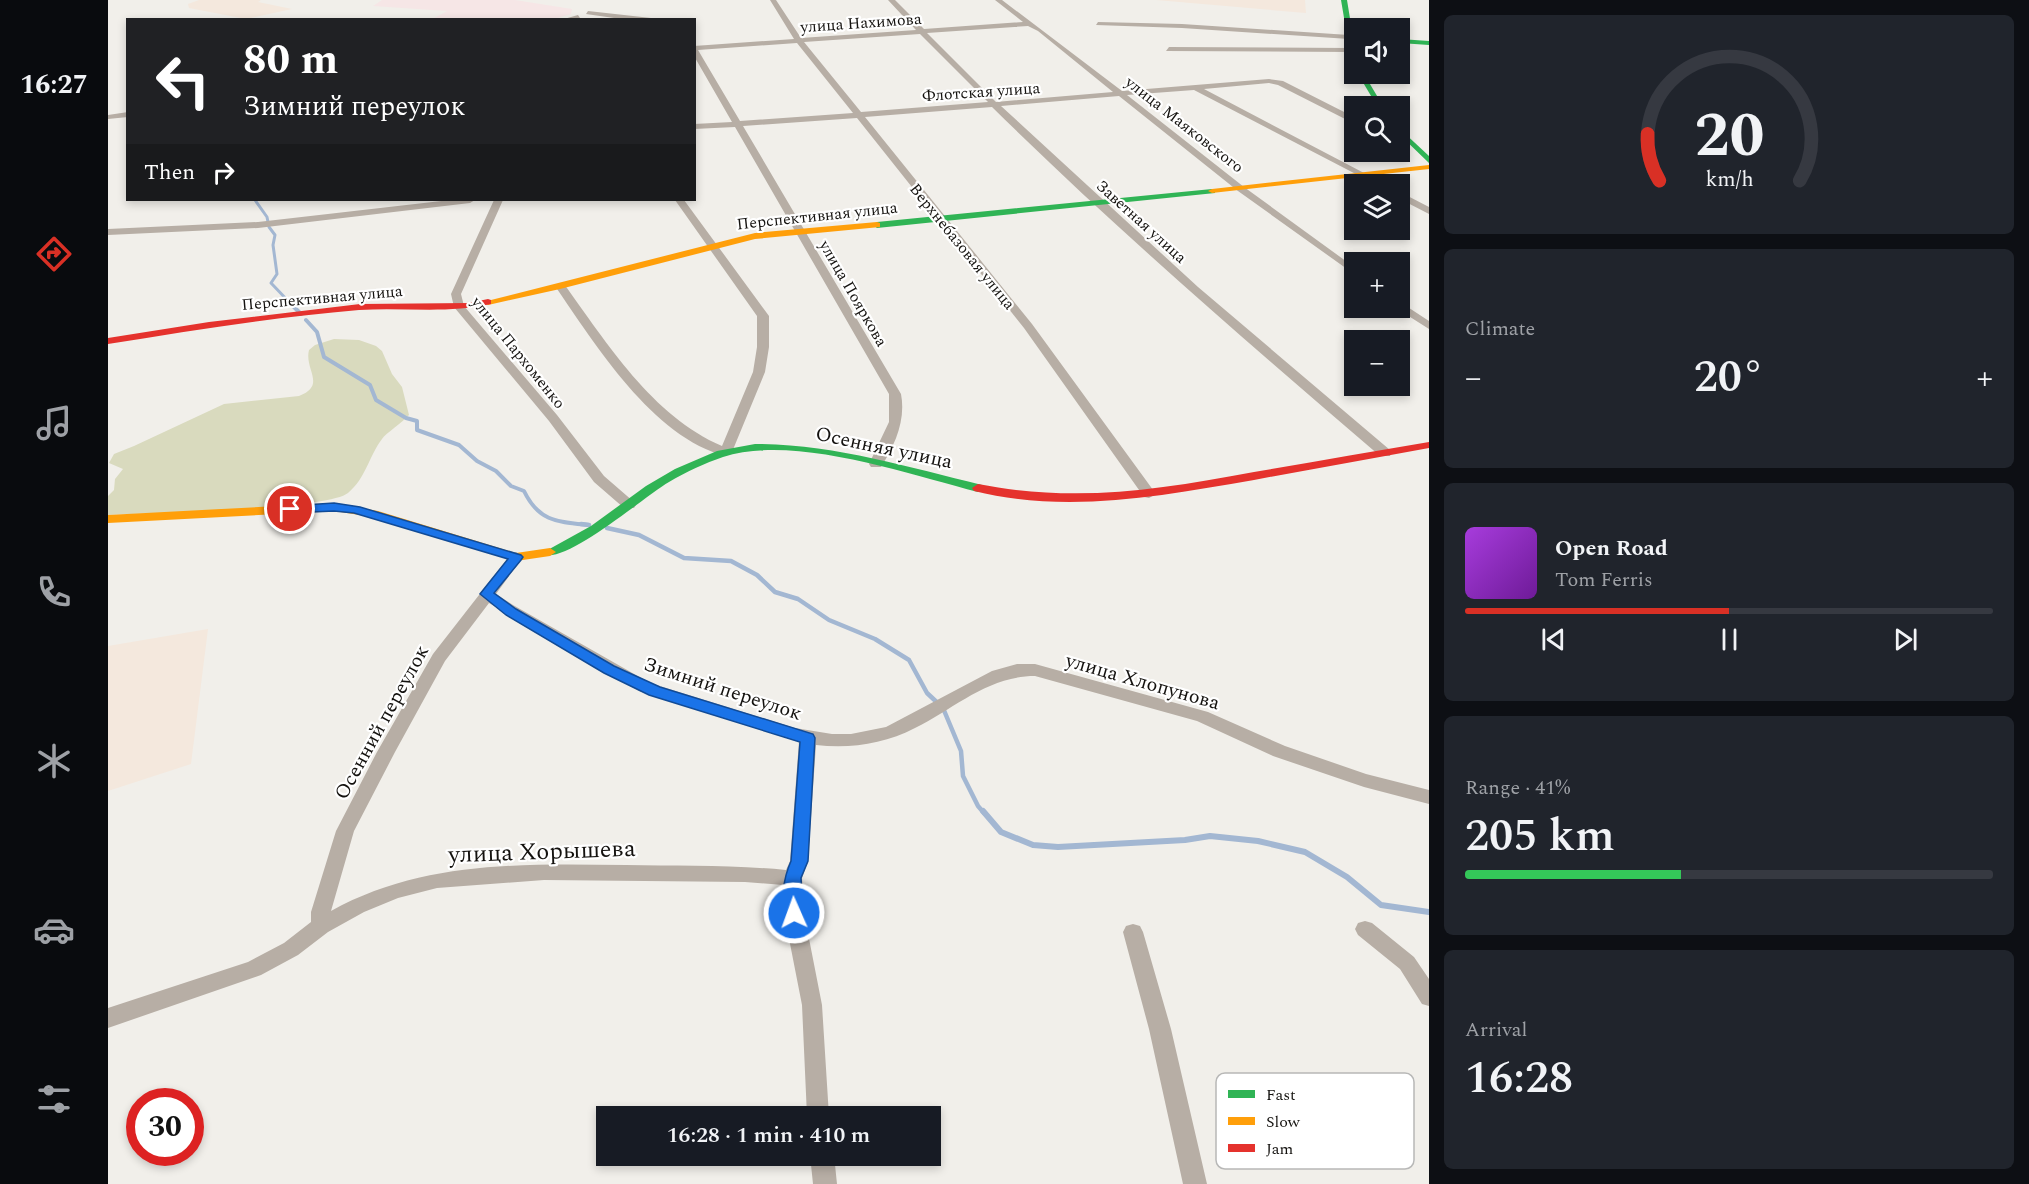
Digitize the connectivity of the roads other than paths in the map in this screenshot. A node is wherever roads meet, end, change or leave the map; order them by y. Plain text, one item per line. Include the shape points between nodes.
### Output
1 (773, 0) edge
2 (891, 0) edge
3 (998, 0) edge
4 (1344, 0) edge
5 (589, 14) edge
6 (572, 18) edge
7 (630, 18) edge
8 (1347, 18) edge
9 (1029, 24) junction
10 (1098, 24) dead end
11 (920, 31) junction
12 (798, 39) junction
13 (1410, 42) edge
14 (1429, 43) edge
15 (1344, 45) edge
16 (1344, 46) edge
17 (696, 48) edge
18 (1169, 49) dead end
19 (696, 52) edge
20 (1195, 87) junction
21 (1122, 95) junction
22 (996, 104) junction
23 (126, 114) edge
24 (860, 115) junction
25 (1344, 115) edge
26 (108, 117) edge
27 (736, 124) junction
28 (696, 127) edge
29 (1410, 141) edge
30 (1429, 161) edge
31 (1429, 167) edge
32 (1361, 174) joint
33 (1344, 176) edge
34 (1241, 189) junction
35 (462, 201) edge
36 (498, 201) edge
37 (681, 201) edge
38 (1410, 201) edge
39 (1100, 204) junction
40 (1429, 211) edge
41 (939, 219) junction
42 (801, 231) junction
43 (108, 232) edge
44 (713, 246) junction
45 (1344, 264) edge
46 (560, 286) junction
47 (459, 307) junction
48 (1410, 312) edge
49 (1429, 326) edge
50 (108, 341) edge
51 (1429, 445) edge
52 (726, 452) junction
53 (1385, 453) junction
54 (876, 464) junction
55 (1149, 494) junction
56 (629, 505) junction
57 (108, 519) edge
58 (516, 557) junction
59 (486, 594) junction
60 (928, 713) joint
61 (808, 738) junction
62 (1429, 797) edge
63 (792, 878) junction
64 (321, 926) junction
65 (1365, 930) dead end
66 (1133, 932) dead end
67 (1429, 998) edge
68 (108, 1018) edge
69 (817, 1106) edge
70 (823, 1166) edge
71 (825, 1184) edge
72 (1195, 1184) edge

1 - 12 street, Верхнебазовая улица
2 - 11 street, Заветная улица
3 - 9 street, улица Маяковского
4 - 8 street
5 - 6 street
5 - 7 street
9 - 11 street, улица Нахимова
9 - 21 street, улица Маяковского
10 - 15 street via 1182,26
11 - 12 street, улица Нахимова
11 - 22 street, Заветная улица
12 - 17 street, улица Нахимова
12 - 24 street, Верхнебазовая улица
13 - 14 street
16 - 18 street
19 - 27 street, улица Пояркова
20 - 21 street, Флотская улица
20 - 25 street, Флотская улица via 1280,83
20 - 32 street
21 - 22 street, Флотская улица
21 - 34 street, улица Маяковского
22 - 24 street, Флотская улица
22 - 39 street, Заветная улица
23 - 26 street
24 - 27 street, Флотская улица
24 - 41 street, Верхнебазовая улица
27 - 28 street, Флотская улица
27 - 42 street, улица Пояркова
29 - 30 street
31 - 32 street, Перспективная улица
33 - 34 street, Перспективная улица
34 - 39 street, Перспективная улица
34 - 45 street, улица Маяковского
35 - 43 street via 281,223
36 - 47 street, улица Пархоменко via 456,294
37 - 44 street
38 - 40 street
39 - 41 street, Перспективная улица
39 - 53 street, Заветная улица
41 - 42 street, Перспективная улица
41 - 55 street, Верхнебазовая улица via 1035,336
42 - 44 street, Перспективная улица via 747,237
42 - 54 street, улица Пояркова via 895,394 896,422
44 - 46 street, Перспективная улица
44 - 52 street via 761,311 764,327 759,372
46 - 47 street, Перспективная улица
46 - 52 street via 602,343 659,407 693,437
47 - 50 street, Перспективная улица via 360,307
47 - 56 street, улица Пархоменко via 599,479
48 - 49 street
51 - 53 street, Осенняя улица
52 - 54 street, Осенняя улица via 760,448 827,452
52 - 56 street, Осенняя улица via 666,479
53 - 55 street, Осенняя улица
54 - 55 street, Осенняя улица via 985,490 1069,500
56 - 58 street, Осенняя улица via 564,547
57 - 58 street, Осенняя улица via 334,507 374,514
58 - 59 street, Осенний переулок
59 - 61 street, Зимний переулок via 609,670 655,691
59 - 64 street, Осенний переулок via 439,658 345,831 321,912
60 - 61 street, Зимний переулок via 907,725 861,740
60 - 62 street, улица Хлопунова via 1009,671 1035,670 1202,716 1279,752
61 - 63 street via 800,861
63 - 64 street, улица Хорышева via 544,872 437,880 371,899
63 - 69 street via 794,913 812,1005
64 - 68 street, улица Хорышева via 291,949 254,969
65 - 67 street via 1407,963
66 - 72 street via 1160,1029
70 - 71 street

